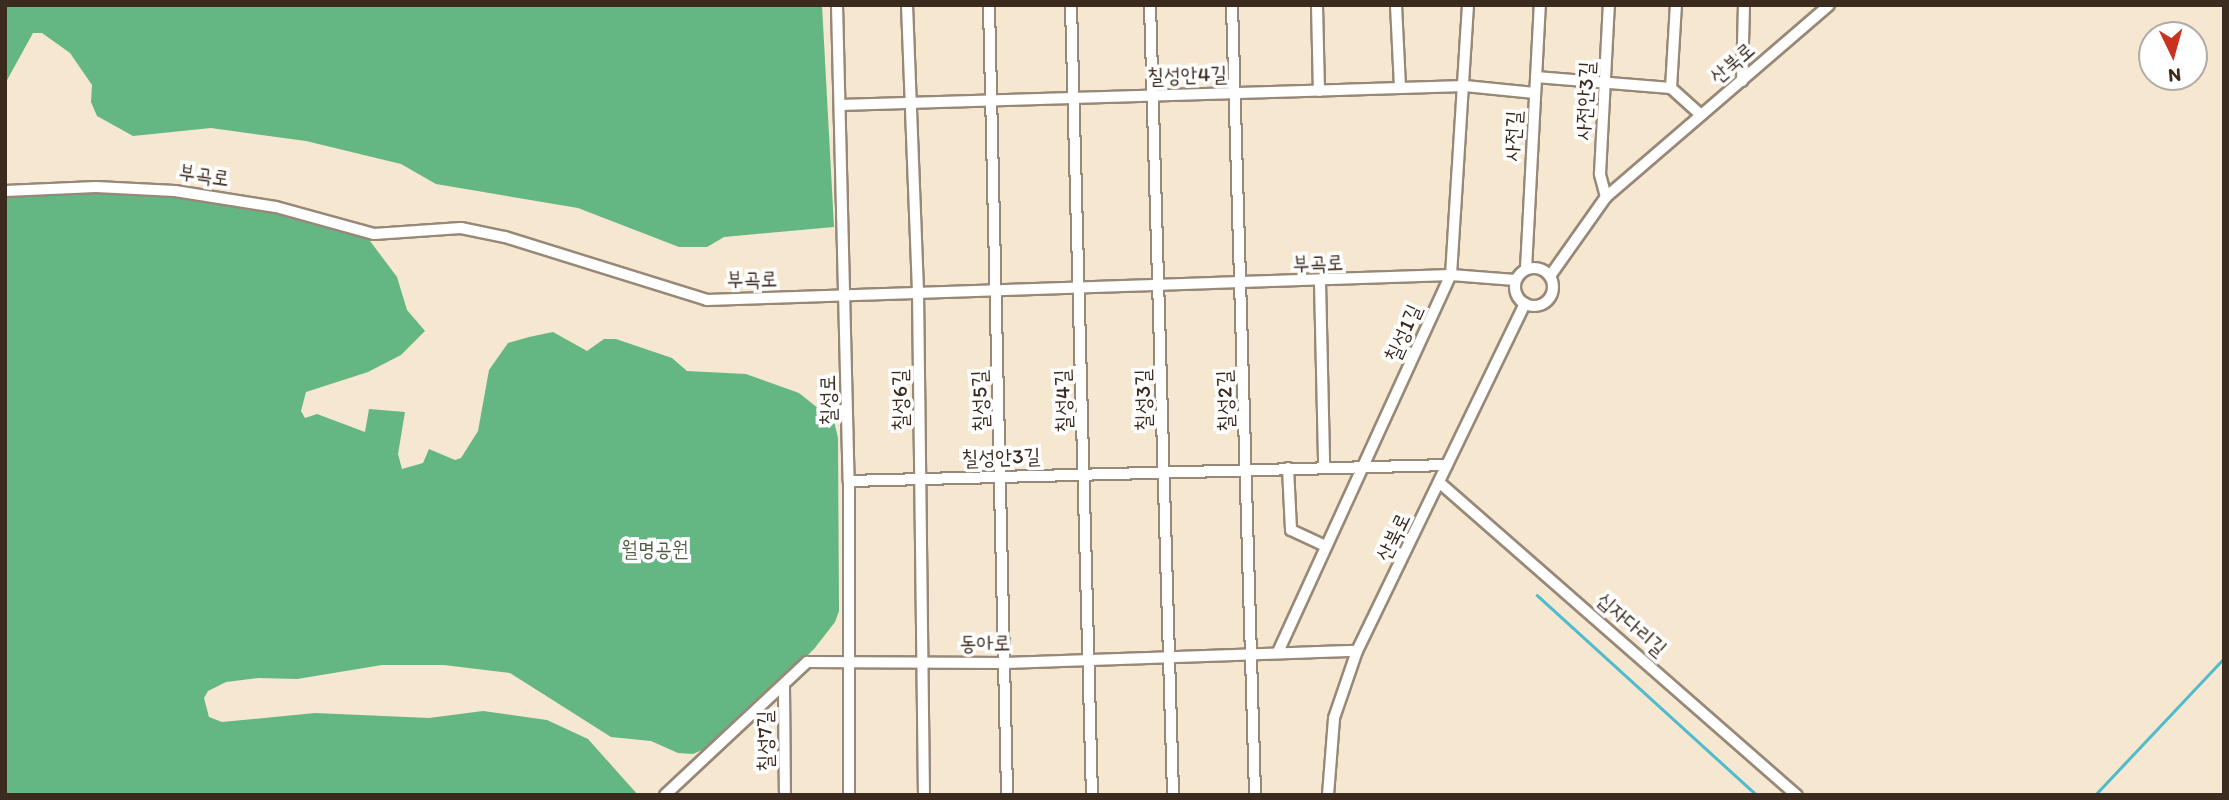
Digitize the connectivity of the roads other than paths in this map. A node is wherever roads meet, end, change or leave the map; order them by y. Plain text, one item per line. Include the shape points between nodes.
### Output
1 (837, 5) edge
2 (907, 5) edge
3 (989, 5) edge
4 (1071, 5) edge
5 (1150, 5) edge
6 (1231, 5) edge
7 (1317, 5) edge
8 (1396, 5) edge
9 (1468, 5) edge
10 (1540, 5) edge
11 (1609, 5) edge
12 (1676, 5) edge
13 (1744, 5) edge
14 (1829, 5) edge
15 (1536, 77) junction
16 (1742, 80) junction
17 (1606, 84) junction
18 (1465, 86) junction
19 (1400, 88) junction
20 (1671, 88) junction
21 (1320, 91) junction
22 (1234, 93) junction
23 (1535, 93) junction
24 (1154, 96) junction
25 (1073, 98) junction
26 (992, 101) junction
27 (910, 103) junction
28 (841, 105) junction
29 (1700, 115) junction
30 (5, 191) edge
31 (1606, 197) junction
32 (1526, 269) junction
33 (1451, 275) junction
34 (1550, 276) junction
35 (1515, 280) junction
36 (1320, 282) junction
37 (1240, 284) junction
38 (1160, 286) junction
39 (1078, 288) junction
40 (995, 289) junction
41 (918, 291) junction
42 (845, 294) junction
43 (1525, 304) junction
44 (1365, 464) junction
45 (1447, 465) junction
46 (1324, 466) junction
47 (1288, 468) junction
48 (1246, 470) junction
49 (1164, 472) junction
50 (1085, 474) junction
51 (1002, 476) junction
52 (921, 479) junction
53 (849, 481) junction
54 (1440, 484) junction
55 (1325, 547) junction
56 (1357, 651) junction
57 (1278, 652) junction
58 (1251, 655) junction
59 (1171, 657) junction
60 (1088, 658) junction
61 (851, 662) junction
62 (924, 663) junction
63 (1005, 663) junction
64 (784, 687) junction
65 (672, 793) edge
66 (785, 795) edge
67 (849, 795) edge
68 (924, 795) edge
69 (1007, 795) edge
70 (1092, 795) edge
71 (1173, 795) edge
72 (1255, 795) edge
73 (1328, 795) edge
74 (1797, 795) edge

1 - 28 street, 칠성로
2 - 27 street, 칠성6길
3 - 26 street, 칠성5길
4 - 25 street, 칠성4길
5 - 24 street, 칠성3길
6 - 22 street, 칠성2길
7 - 21 street
8 - 19 street
9 - 18 street, 칠성1길
10 - 15 street, 사전길
11 - 17 street, 사전안3길
12 - 20 street
13 - 16 street
14 - 16 street, 산북로
15 - 17 street
15 - 23 street, 사전길
16 - 29 street, 산북로
17 - 20 street
17 - 31 street, 사전안3길 via 1600,174
18 - 19 street, 칠성안4길
18 - 23 street, 칠성안4길
18 - 33 street, 칠성1길
19 - 21 street, 칠성안4길
20 - 29 street
21 - 22 street, 칠성안4길
22 - 24 street, 칠성안4길
22 - 37 street, 칠성2길
23 - 32 street, 사전길
24 - 25 street, 칠성안4길
24 - 38 street, 칠성3길
25 - 26 street, 칠성안4길
25 - 39 street, 칠성4길
26 - 27 street, 칠성안4길
26 - 40 street, 칠성5길
27 - 28 street, 칠성안4길
27 - 41 street, 칠성6길
28 - 42 street, 칠성로
29 - 31 street, 산북로
30 - 42 street, 부곡로 via 96,187 175,191 275,207 374,234 461,228 505,237 707,300
31 - 34 street, 산북로
32 - 34 street via 1542,269
32 - 35 street
33 - 35 street, 부곡로
33 - 36 street, 부곡로
33 - 44 street, 칠성1길
34 - 43 street via 1550,297 1541,305
35 - 43 street via 1515,292
36 - 37 street, 부곡로
36 - 46 street
37 - 38 street, 부곡로
37 - 48 street, 칠성2길
38 - 39 street, 부곡로
38 - 49 street, 칠성3길
39 - 40 street, 부곡로
39 - 50 street, 칠성4길
40 - 41 street, 부곡로
40 - 51 street, 칠성5길
41 - 42 street, 부곡로
41 - 52 street, 칠성6길
42 - 53 street, 칠성로
43 - 45 street, 산북로
44 - 45 street, 칠성안3길
44 - 46 street, 칠성안3길
44 - 55 street, 칠성1길
45 - 54 street, 산북로
46 - 47 street, 칠성안3길
47 - 48 street, 칠성안3길
47 - 55 street via 1291,530
48 - 49 street, 칠성안3길
48 - 58 street, 칠성2길
49 - 50 street, 칠성안3길
49 - 59 street, 칠성3길
50 - 51 street, 칠성안3길
50 - 60 street, 칠성4길
51 - 52 street, 칠성안3길
51 - 63 street, 칠성5길
52 - 53 street, 칠성안3길
52 - 62 street, 칠성6길
53 - 61 street, 칠성로
54 - 56 street, 산북로
54 - 74 street, 십자다리길
55 - 57 street, 칠성1길
56 - 57 street, 동아로
56 - 73 street, 산북로 via 1334,718
57 - 58 street, 동아로
58 - 59 street, 동아로
58 - 72 street, 칠성2길
59 - 60 street, 동아로
59 - 71 street, 칠성3길
60 - 63 street, 동아로
60 - 70 street, 칠성4길
61 - 62 street, 동아로
61 - 64 street, 동아로 via 807,662
61 - 67 street, 칠성로
62 - 63 street, 동아로
62 - 68 street, 칠성6길
63 - 69 street, 칠성5길
64 - 65 street, 동아로
64 - 66 street, 칠성7길

